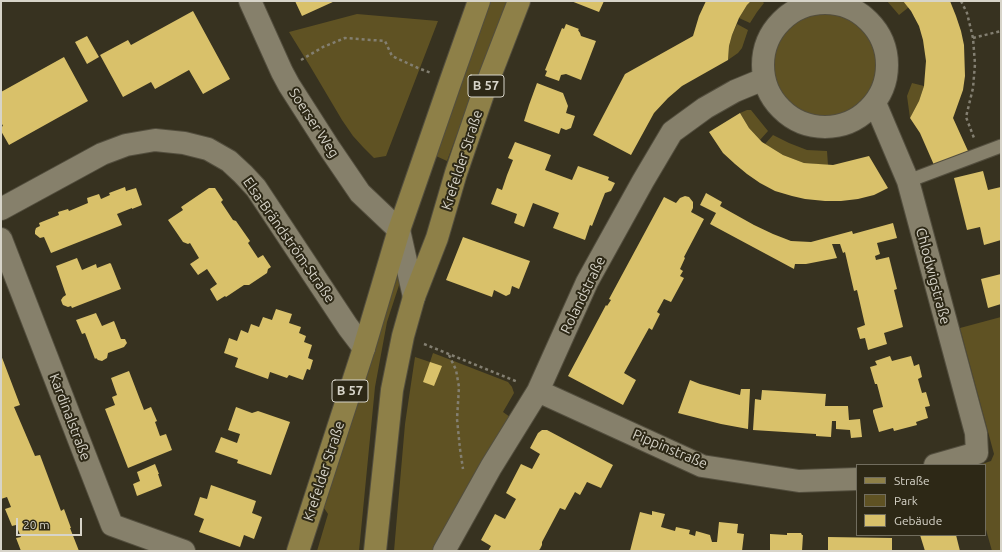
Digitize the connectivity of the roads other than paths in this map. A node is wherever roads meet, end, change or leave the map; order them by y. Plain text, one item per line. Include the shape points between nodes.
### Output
1 (250, 1) edge
2 (479, 1) edge
3 (519, 1) edge
4 (845, 3) edge
5 (764, 79) junction
6 (875, 103) junction
7 (1001, 146) edge
8 (908, 181) junction
9 (1, 209) edge
10 (399, 230) junction
11 (1, 239) edge
12 (414, 297) junction
13 (364, 348) junction
14 (538, 391) junction
15 (938, 464) edge
16 (856, 479) edge
17 (184, 551) edge
18 (298, 551) edge
19 (375, 551) edge
20 (444, 551) edge

1 - 10 street, Soerser Weg via 282,72 328,146 360,193
2 - 10 main road, Krefelder Straße / B 57
3 - 12 main road, Krefelder Straße / B 57 via 483,94 437,238
4 - 5 street via 807,5 790,13 776,26 766,42 762,61
4 - 6 street via 872,24 882,38 887,54 883,88
5 - 6 street via 771,98 785,113 802,123 822,127 842,125 860,117
5 - 14 street, Rolandstraße via 735,91 705,108 672,132 586,282
6 - 8 street, Chlodwigstraße
7 - 8 lane
8 - 15 street, Chlodwigstraße via 976,433 977,453
9 - 13 street, Elsa-Brändström-Straße via 102,154 126,145 155,140 208,149 229,161 256,188
10 - 12 street, Krefelder Straße
10 - 13 main road, Krefelder Straße / B 57
11 - 17 street, Kardinalstraße via 112,525
12 - 19 main road, Krefelder Straße / B 57 via 402,336 392,390
13 - 18 main road, Krefelder Straße / B 57
14 - 16 street, Pippinstraße via 702,466 799,481
14 - 20 street, Rolandstraße via 491,467

